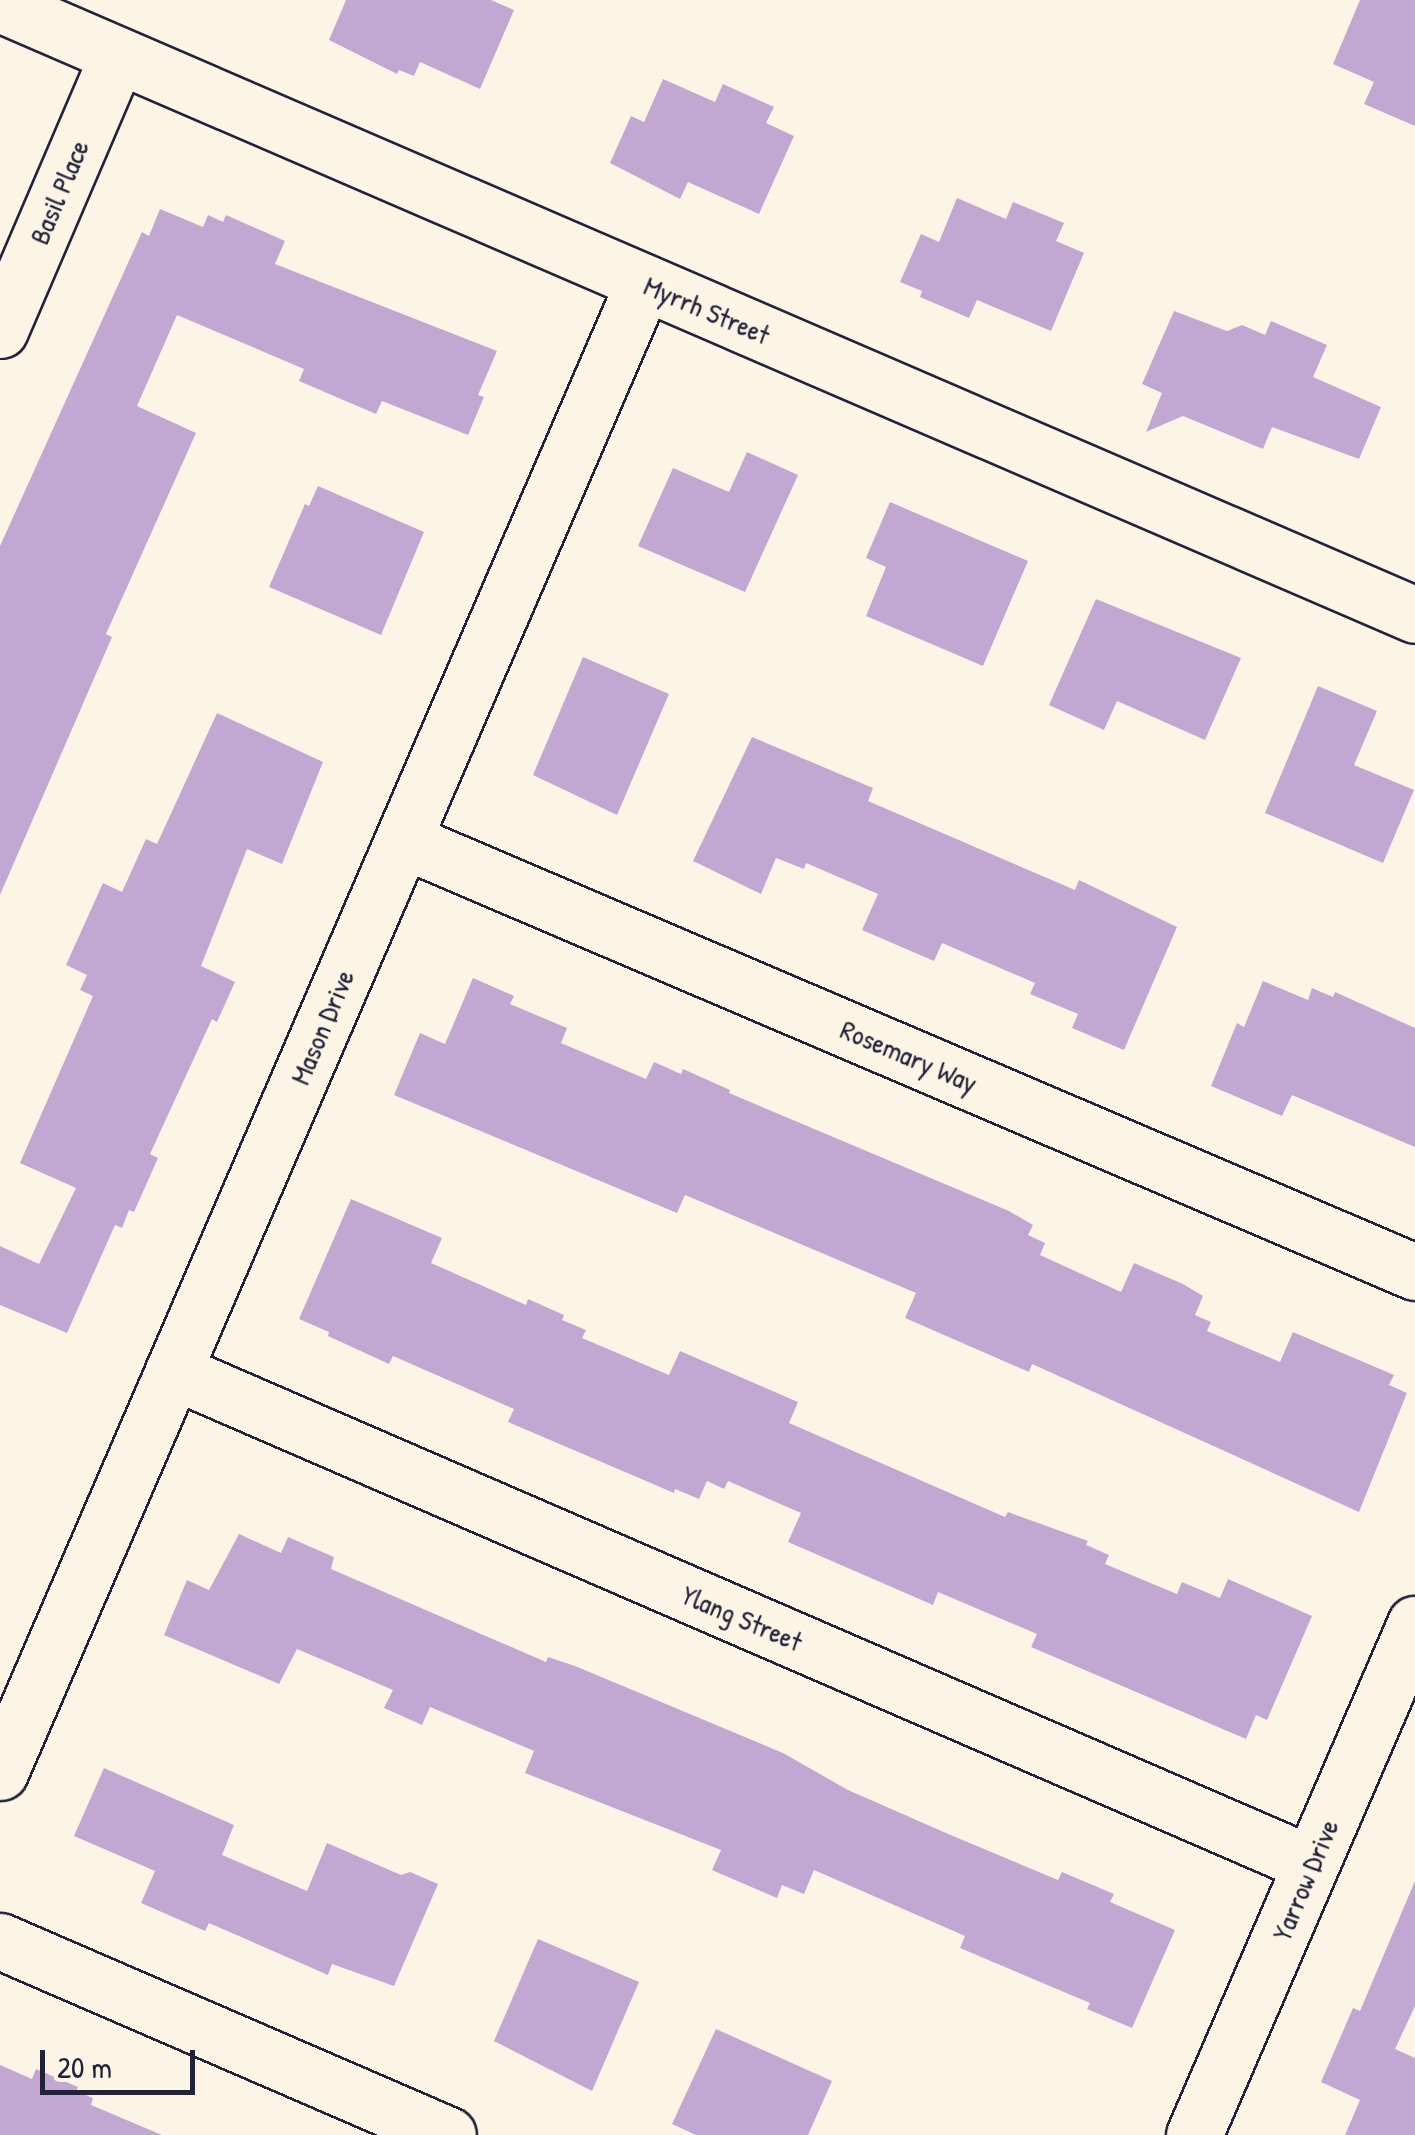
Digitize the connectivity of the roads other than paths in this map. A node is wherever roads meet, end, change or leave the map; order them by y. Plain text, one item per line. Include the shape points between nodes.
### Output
1 (0, 4) edge
2 (118, 55) junction
3 (644, 282) junction
4 (0, 330) edge
5 (1415, 615) edge
6 (403, 840) junction
7 (1415, 1272) edge
8 (174, 1371) junction
9 (1415, 1624) edge
10 (0, 1772) edge
11 (1311, 1864) junction
12 (0, 1942) edge
13 (448, 2135) edge
14 (1194, 2135) edge

1 - 2 street, Myrrh Street
2 - 3 street, Myrrh Street
2 - 4 street, Basil Place
3 - 5 street, Myrrh Street
3 - 6 street, Mason Drive
6 - 7 street, Rosemary Way
6 - 8 street, Mason Drive
8 - 10 street, Mason Drive
8 - 11 street, Ylang Street
9 - 11 street, Yarrow Drive
11 - 14 street, Yarrow Drive
12 - 13 street

